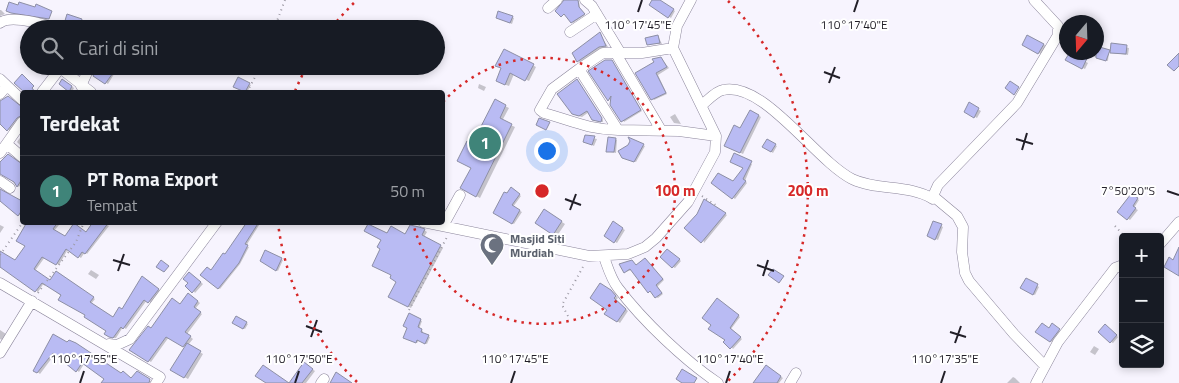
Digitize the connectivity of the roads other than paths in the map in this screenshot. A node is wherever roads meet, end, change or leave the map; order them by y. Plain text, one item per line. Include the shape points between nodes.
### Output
1 (557, 0) edge
2 (585, 0) edge
3 (691, 0) edge
4 (1034, 0) edge
5 (548, 8) dead end
6 (597, 14) junction
7 (20, 20) edge
8 (0, 23) edge
9 (570, 32) dead end
10 (673, 48) junction
11 (617, 52) junction
12 (579, 69) junction
13 (55, 75) edge
14 (70, 75) edge
15 (88, 75) edge
16 (2, 87) edge
17 (44, 90) edge
18 (86, 90) edge
19 (20, 99) edge
20 (702, 105) junction
21 (20, 125) edge
22 (618, 130) junction
23 (661, 130) junction
24 (716, 136) junction
25 (7, 144) junction
26 (0, 153) edge
27 (20, 155) edge
28 (0, 182) edge
29 (10, 188) dead end
30 (460, 195) dead end
31 (933, 199) junction
32 (1179, 222) edge
33 (215, 225) edge
34 (438, 225) edge
35 (448, 227) junction
36 (1164, 239) edge
37 (604, 257) junction
38 (1119, 266) edge
39 (0, 282) edge
40 (32, 301) junction
41 (108, 344) junction
42 (0, 353) edge
43 (1044, 365) junction
44 (796, 373) dead end
45 (162, 381) edge
46 (718, 383) edge
47 (790, 383) edge
48 (1036, 383) edge

1 - 5 street
2 - 6 street
3 - 10 street via 677,26
4 - 31 street via 1058,26 1058,35 1017,103 938,185 933,191
6 - 9 street
6 - 11 street
7 - 8 street via 7,19
10 - 11 street via 642,53
10 - 20 street
11 - 12 street via 603,53
11 - 23 street
12 - 22 street
12 - 22 street via 552,89 540,110 583,127
13 - 17 street
14 - 18 street
15 - 18 street
16 - 19 street
20 - 24 street
20 - 31 street via 721,90 742,89 775,112 849,177 922,193
21 - 25 street
22 - 23 street
23 - 24 street
24 - 37 street via 714,152 688,202 645,247 628,254
25 - 26 street
25 - 27 street
28 - 29 street
30 - 35 street
31 - 43 street via 957,216 963,227 962,252 969,282
32 - 36 street
33 - 41 street via 130,339 117,345
34 - 35 street
35 - 37 street
37 - 46 street via 618,288 669,342
38 - 43 street via 1086,304
39 - 40 street
40 - 41 street
40 - 42 street
41 - 45 street
43 - 48 street
44 - 47 street

